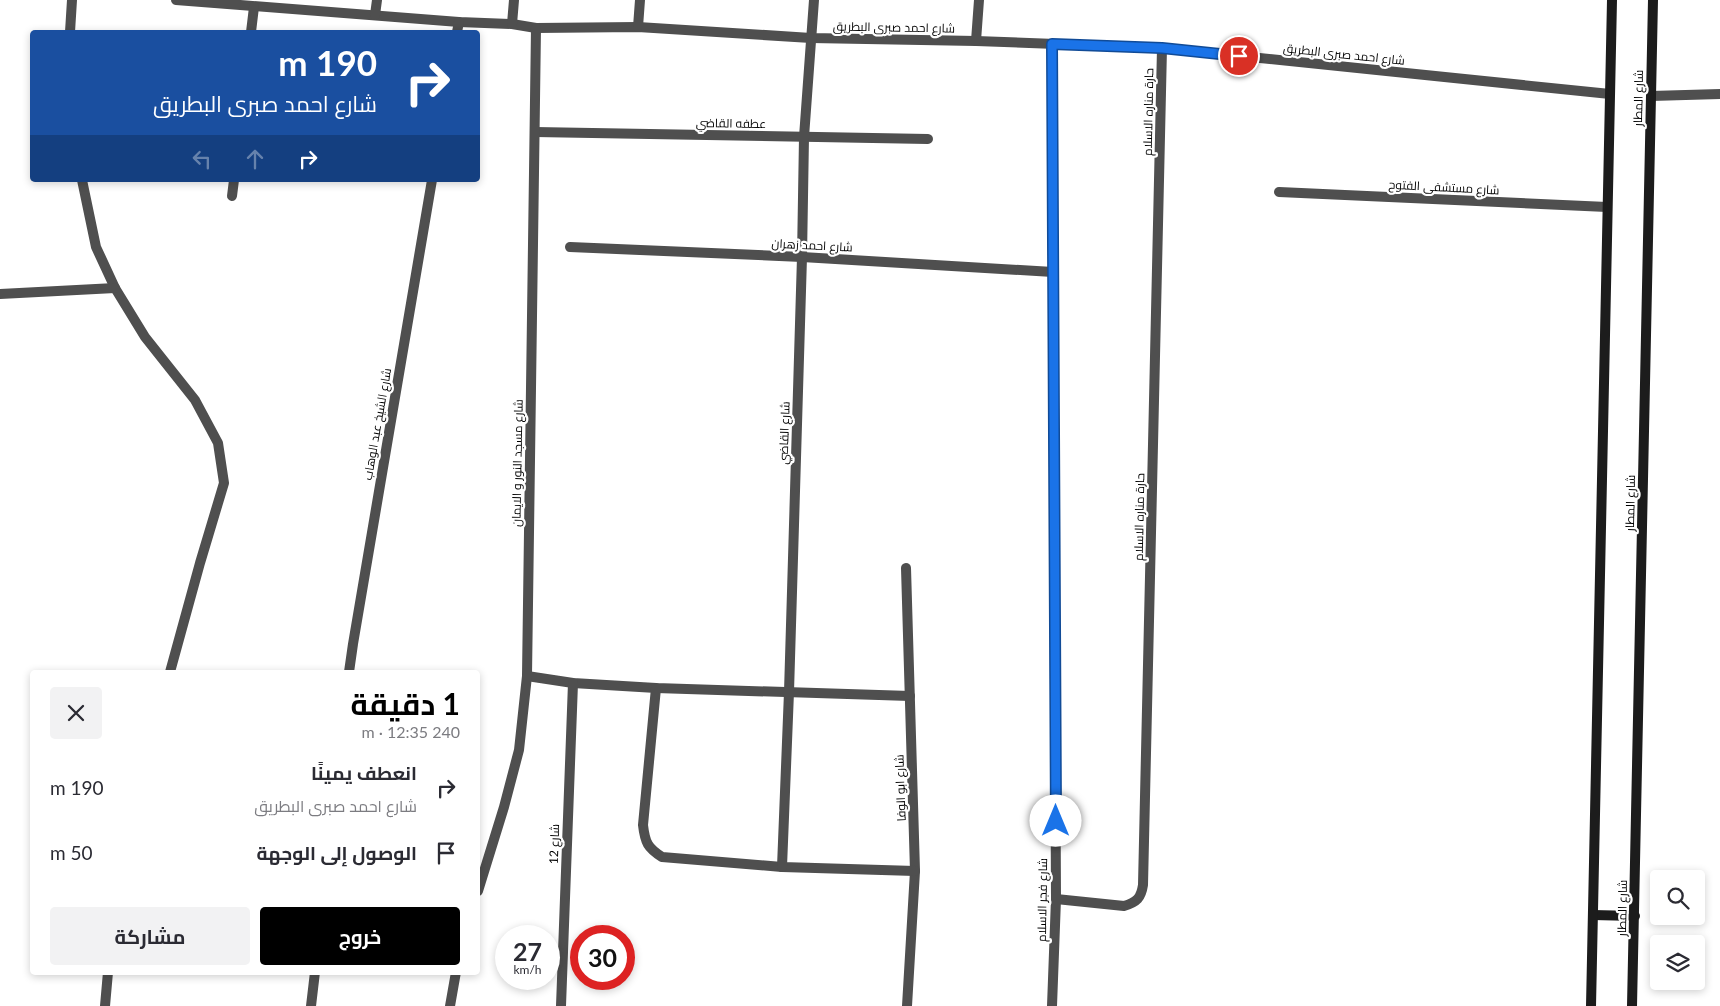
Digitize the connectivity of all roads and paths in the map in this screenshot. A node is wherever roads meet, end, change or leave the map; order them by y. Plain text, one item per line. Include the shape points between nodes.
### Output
1 (72, 0) edge
2 (176, 0) edge
3 (377, 0) edge
4 (514, 0) edge
5 (640, 0) edge
6 (814, 0) edge
7 (979, 0) edge
8 (1612, 0) edge
9 (1653, 0) edge
10 (229, 2) edge
11 (254, 7) junction
12 (375, 15) junction
13 (512, 24) junction
14 (458, 27) edge
15 (638, 27) junction
16 (536, 28) junction
17 (70, 30) edge
18 (251, 30) edge
19 (811, 38) junction
20 (976, 41) junction
21 (1052, 44) junction
22 (1162, 48) junction
23 (1610, 94) junction
24 (1720, 94) edge
25 (1651, 96) junction
26 (535, 132) junction
27 (804, 137) junction
28 (928, 139) dead end
29 (82, 182) edge
30 (234, 182) edge
31 (432, 182) edge
32 (1279, 192) dead end
33 (232, 196) dead end
34 (1607, 206) junction
35 (570, 247) dead end
36 (802, 257) junction
37 (1053, 272) junction
38 (115, 288) junction
39 (0, 294) edge
40 (906, 568) dead end
41 (171, 670) edge
42 (349, 670) edge
43 (527, 676) junction
44 (573, 683) junction
45 (656, 688) junction
46 (789, 692) junction
47 (910, 696) junction
48 (782, 867) junction
49 (915, 871) junction
50 (480, 885) edge
51 (1056, 899) junction
52 (1593, 915) junction
53 (1635, 916) junction
54 (108, 975) edge
55 (315, 975) edge
56 (455, 975) edge
57 (105, 1006) edge
58 (311, 1006) edge
59 (450, 1006) edge
60 (561, 1006) edge
61 (907, 1006) edge
62 (1052, 1006) edge
63 (1592, 1006) edge
64 (1632, 1006) edge

1 - 17 street
2 - 10 street, شارع احمد صبرى البطريق
3 - 12 street
4 - 13 street
5 - 15 street
6 - 19 street, شارع القاضي
7 - 20 street
8 - 23 street
9 - 25 street, شارع المطار
10 - 11 street, شارع احمد صبرى البطريق
11 - 12 street, شارع احمد صبرى البطريق
11 - 18 street
12 - 14 street, شارع احمد صبرى البطريق
13 - 14 street, شارع احمد صبرى البطريق
13 - 16 street, شارع احمد صبرى البطريق
15 - 16 street, شارع احمد صبرى البطريق
15 - 19 street, شارع احمد صبرى البطريق
16 - 26 street, شارع مسجد النور و الايمان
19 - 20 street, شارع احمد صبرى البطريق
19 - 27 street, شارع القاضي
20 - 21 street, شارع احمد صبرى البطريق
21 - 22 street, شارع احمد صبرى البطريق
21 - 37 street, شارع فجر الاسلام
22 - 23 street, شارع احمد صبرى البطريق
22 - 51 street, حارة مناره الاسلام via 1144,885 1142,896 1124,906
23 - 34 street
24 - 25 street
25 - 53 street, شارع المطار
26 - 27 street, عطفه القاضي
26 - 43 street, شارع مسجد النور و الايمان
27 - 28 street, عطفه القاضي
27 - 36 street, شارع القاضي
29 - 38 street via 96,247
30 - 33 street
31 - 42 street, شارع الشيخ عبد الوهاب
32 - 34 street, شارع مستشفى الفتوح
34 - 52 street
35 - 36 street, شارع احمد زهران
36 - 37 street, شارع احمد زهران
36 - 46 street, شارع القاضي
37 - 51 street, شارع فجر الاسلام
38 - 39 street
38 - 41 street via 144,336 195,400 218,444 224,483
40 - 47 street, شارع ابو الوفا
43 - 44 street
43 - 50 street, شارع مسجد النور و الايمان via 519,750
44 - 45 street
44 - 60 street, شارع 12
45 - 46 street
45 - 48 street via 643,826 644,839 651,850 662,857
46 - 47 street
46 - 48 street, شارع القاضي
47 - 49 street, شارع ابو الوفا
48 - 49 street
49 - 61 street, شارع ابو الوفا
51 - 62 street, شارع فجر الاسلام
52 - 53 street
52 - 63 street
53 - 64 street, شارع المطار
54 - 57 street
55 - 58 street
56 - 59 street

